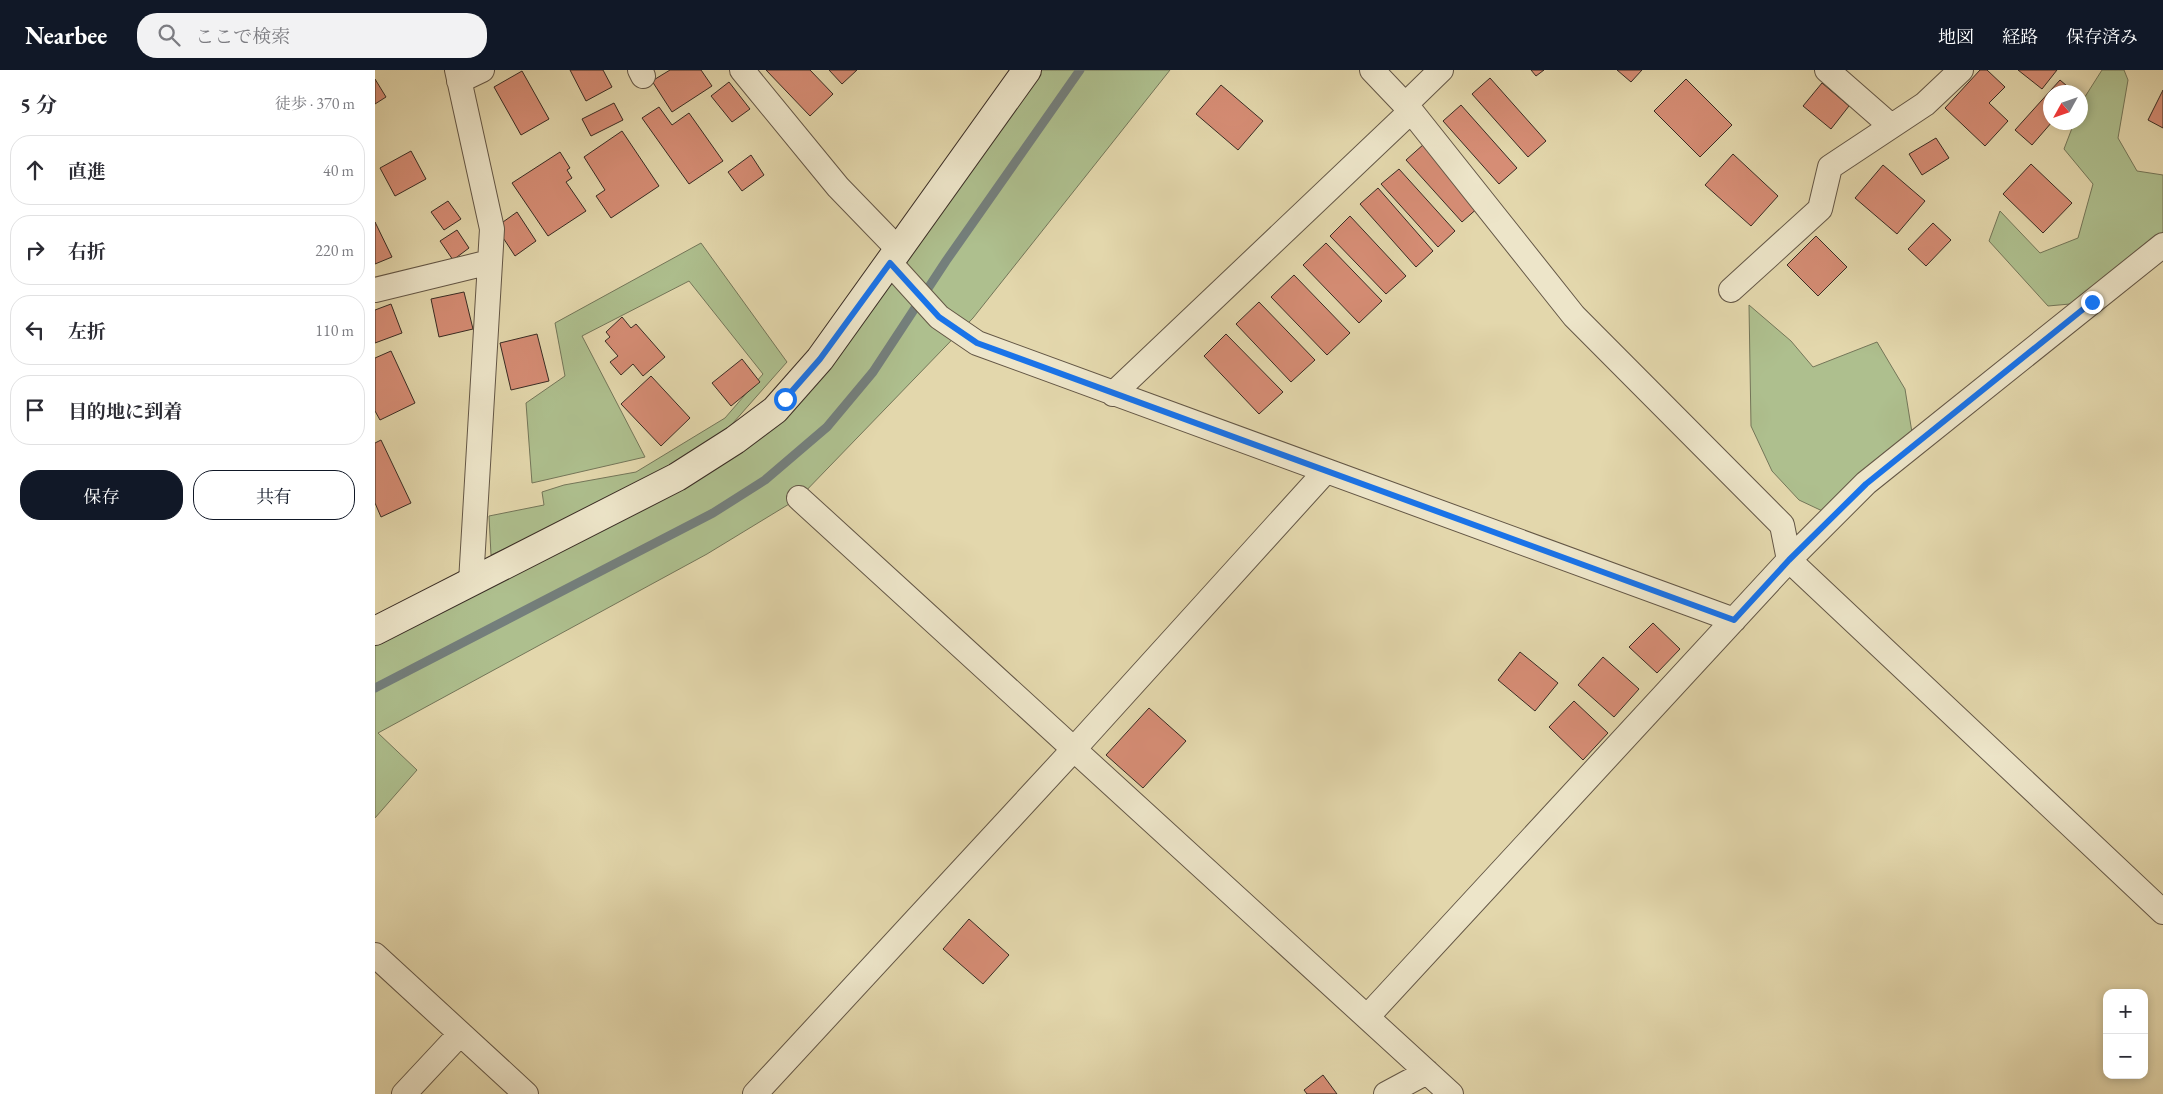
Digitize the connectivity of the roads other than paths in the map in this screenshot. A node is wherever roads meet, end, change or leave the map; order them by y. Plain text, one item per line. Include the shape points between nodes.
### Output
1 (482, 70) edge
2 (743, 70) edge
3 (1027, 70) edge
4 (1372, 70) edge
5 (1441, 70) edge
6 (1827, 70) edge
7 (1961, 70) edge
8 (458, 75) edge
9 (1408, 108) junction
10 (1891, 126) junction
11 (2163, 245) edge
12 (894, 257) junction
13 (490, 262) junction
14 (375, 290) edge
15 (1731, 290) dead end
16 (1113, 394) junction
17 (1325, 472) junction
18 (799, 498) dead end
19 (1789, 560) junction
20 (471, 582) junction
21 (1734, 620) junction
22 (375, 631) edge
23 (1074, 749) junction
24 (2163, 912) edge
25 (375, 955) edge
26 (1367, 1017) junction
27 (460, 1034) junction
28 (1427, 1072) junction
29 (404, 1094) edge
30 (526, 1094) edge
31 (755, 1094) edge
32 (1386, 1094) edge
33 (1451, 1094) edge

1 - 8 street
2 - 12 street
3 - 12 street
4 - 9 street
5 - 9 street
6 - 10 street
7 - 10 street via 1925,104
8 - 13 street via 492,229
9 - 16 street
9 - 19 street via 1575,316 1782,526
10 - 15 street via 1830,167 1820,209
11 - 19 street via 1866,484
12 - 16 street via 939,317 977,343
12 - 20 street via 820,359 775,410 735,440 677,476
13 - 14 street
13 - 20 street
16 - 17 street
17 - 21 street
17 - 23 street
18 - 23 street
19 - 21 street
19 - 24 street
20 - 22 street
21 - 26 street
23 - 26 street
23 - 31 street
25 - 27 street
26 - 28 street
27 - 29 street
27 - 30 street
28 - 32 street
28 - 33 street

